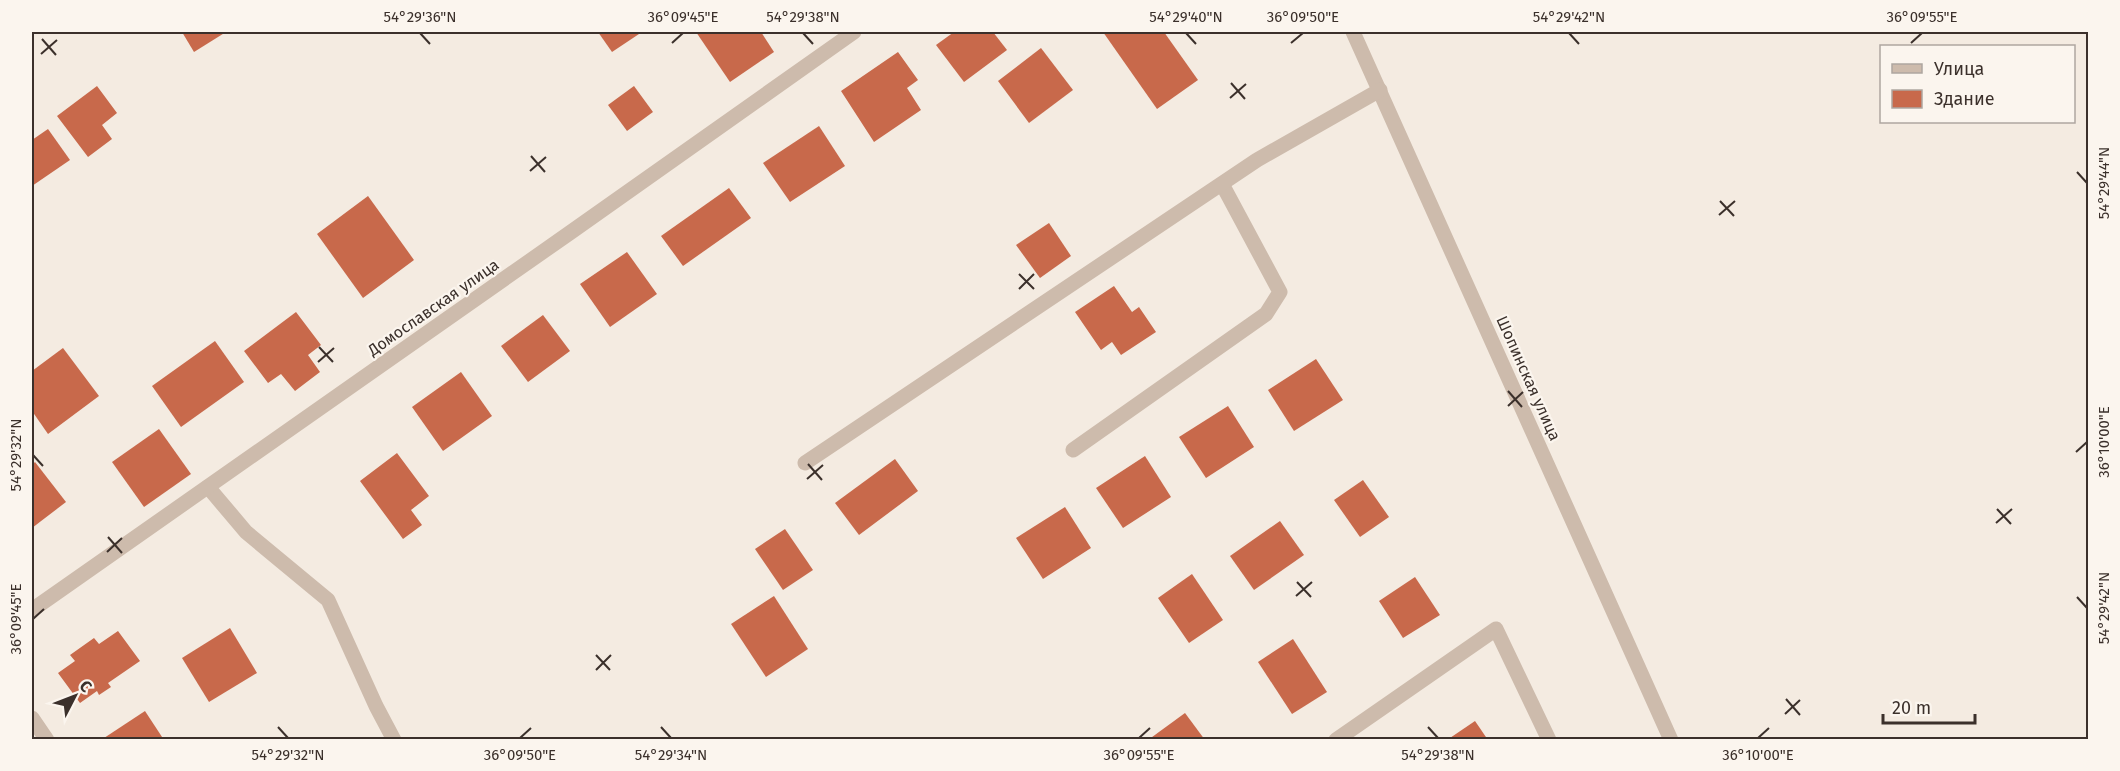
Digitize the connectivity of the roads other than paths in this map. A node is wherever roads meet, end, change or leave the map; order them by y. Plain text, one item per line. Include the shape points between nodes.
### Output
1 (854, 32) edge
2 (1353, 32) edge
3 (1380, 90) junction
4 (1222, 184) junction
5 (1073, 450) dead end
6 (806, 462) dead end
7 (208, 487) junction
8 (32, 610) edge
9 (32, 718) edge
10 (47, 740) edge
11 (394, 740) edge
12 (1336, 740) edge
13 (1549, 740) edge
14 (1671, 740) edge

1 - 7 street, Домославская улица
2 - 3 street, Шопинская улица
3 - 4 street
3 - 14 street, Шопинская улица
4 - 5 street via 1280,292 1266,314
4 - 6 street
7 - 8 street, Домославская улица
7 - 11 street via 246,531 328,600
9 - 10 street
12 - 13 street via 1496,629

